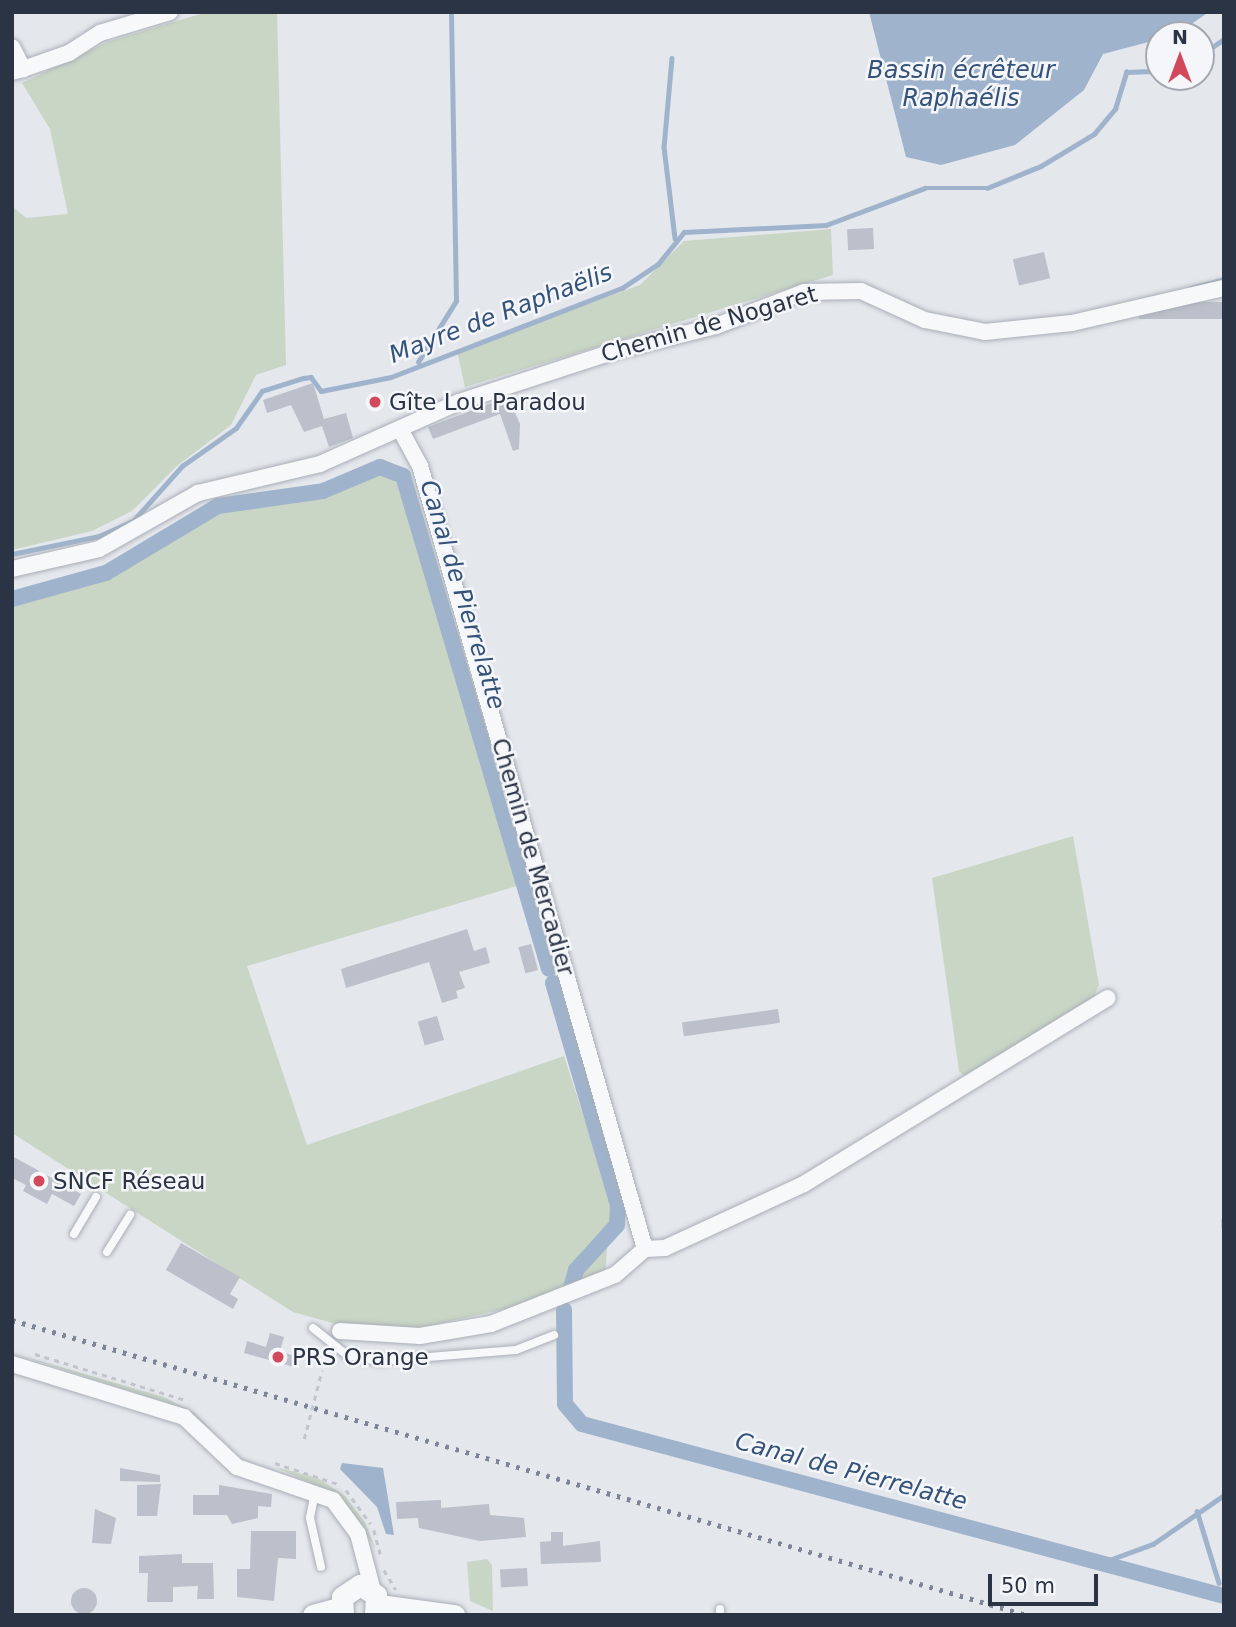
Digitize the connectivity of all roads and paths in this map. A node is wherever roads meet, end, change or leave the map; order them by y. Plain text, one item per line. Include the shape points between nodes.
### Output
1 (170, 12) edge
2 (12, 47) edge
3 (18, 70) edge
4 (1224, 288) edge
5 (400, 429) junction
6 (12, 569) edge
7 (1107, 998) dead end
8 (96, 1197) dead end
9 (130, 1215) dead end
10 (74, 1234) dead end
11 (645, 1249) junction
12 (107, 1252) dead end
13 (313, 1328) dead end
14 (340, 1331) dead end
15 (554, 1335) dead end
16 (12, 1364) edge
17 (322, 1370) dead end
18 (304, 1438) dead end
19 (315, 1489) junction
20 (364, 1555) junction
21 (321, 1567) dead end
22 (344, 1603) edge
23 (376, 1603) edge
24 (427, 1612) edge
25 (313, 1615) edge
26 (454, 1615) edge

1 - 3 street via 100,33
2 - 3 street
4 - 5 street, Chemin de Nogaret via 1072,324 985,332 925,320 861,291 804,292 716,326 615,351 459,402
5 - 6 street, Chemin de Nogaret via 320,464 198,493 99,549
5 - 11 street, Chemin de Mercadier via 420,466
7 - 11 street via 804,1184 665,1248
8 - 10 lane
9 - 12 lane
11 - 14 street via 615,1275 491,1324 420,1336
13 - 15 lane via 347,1355 379,1361 516,1350
16 - 19 street via 184,1417 237,1467
17 - 18 path
19 - 20 street via 348,1516
19 - 21 lane via 310,1518
20 - 22 street
20 - 23 street
22 - 23 street
22 - 25 street
23 - 24 street
24 - 26 street

